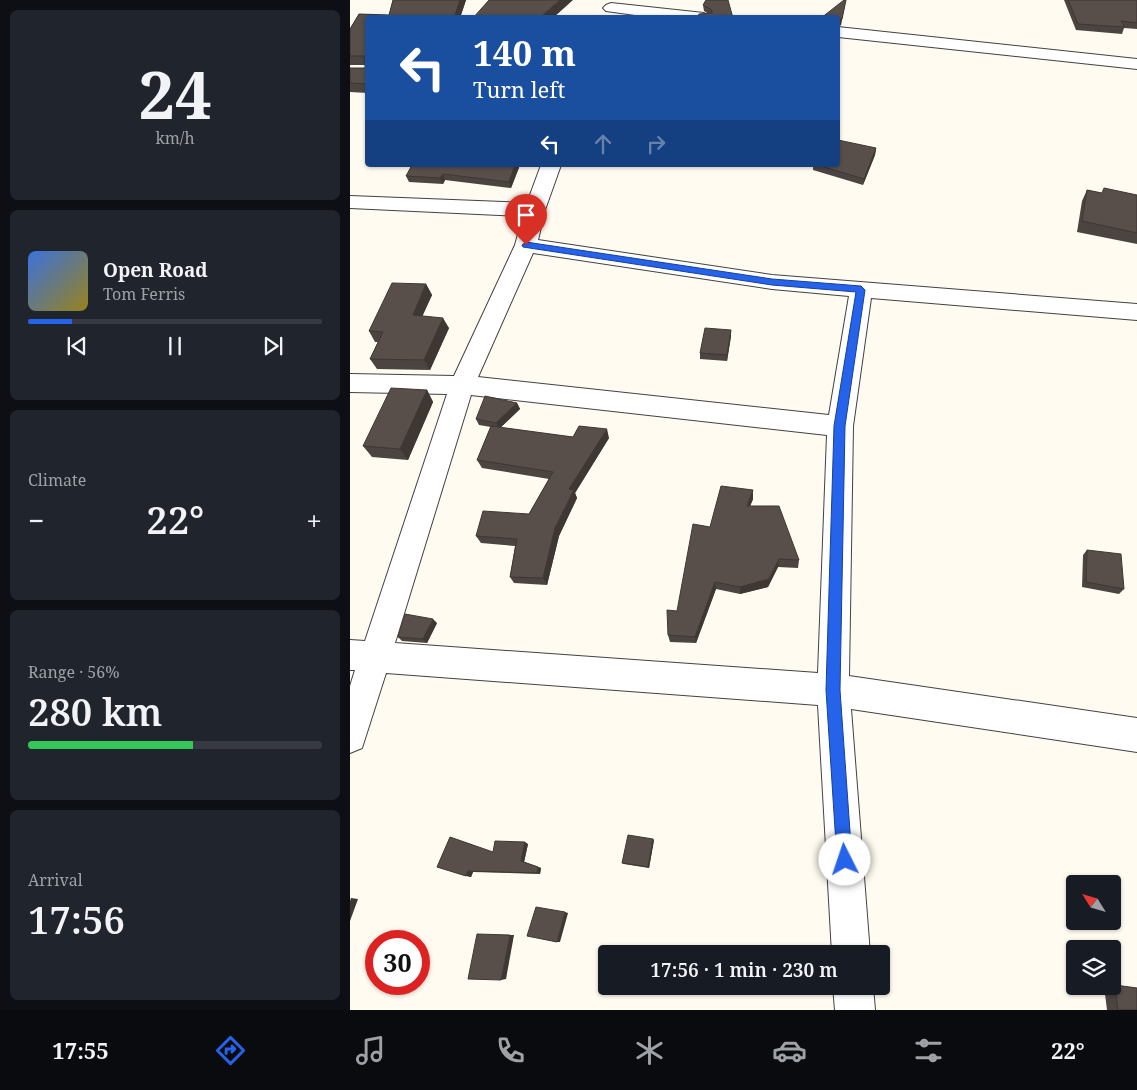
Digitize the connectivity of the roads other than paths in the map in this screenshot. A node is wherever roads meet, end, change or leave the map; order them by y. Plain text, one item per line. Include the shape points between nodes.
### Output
1 (610, 8) edge
2 (676, 15) edge
3 (840, 32) edge
4 (1137, 64) edge
5 (550, 167) edge
6 (350, 202) edge
7 (534, 210) junction
8 (526, 245) junction
9 (861, 290) junction
10 (1137, 312) edge
11 (350, 383) edge
12 (462, 385) junction
13 (840, 426) junction
14 (364, 655) edge
15 (833, 690) junction
16 (1137, 735) edge
17 (350, 736) edge
18 (850, 945) edge
19 (854, 995) edge
20 (855, 1010) edge

1 - 2 street
3 - 4 street
5 - 7 street
6 - 7 street
7 - 8 street
8 - 9 street via 772,282
8 - 12 street
9 - 10 street
9 - 13 street
11 - 12 street
12 - 13 street
12 - 14 street
13 - 15 street
14 - 15 street
14 - 17 street
15 - 16 street
15 - 18 street
19 - 20 street

